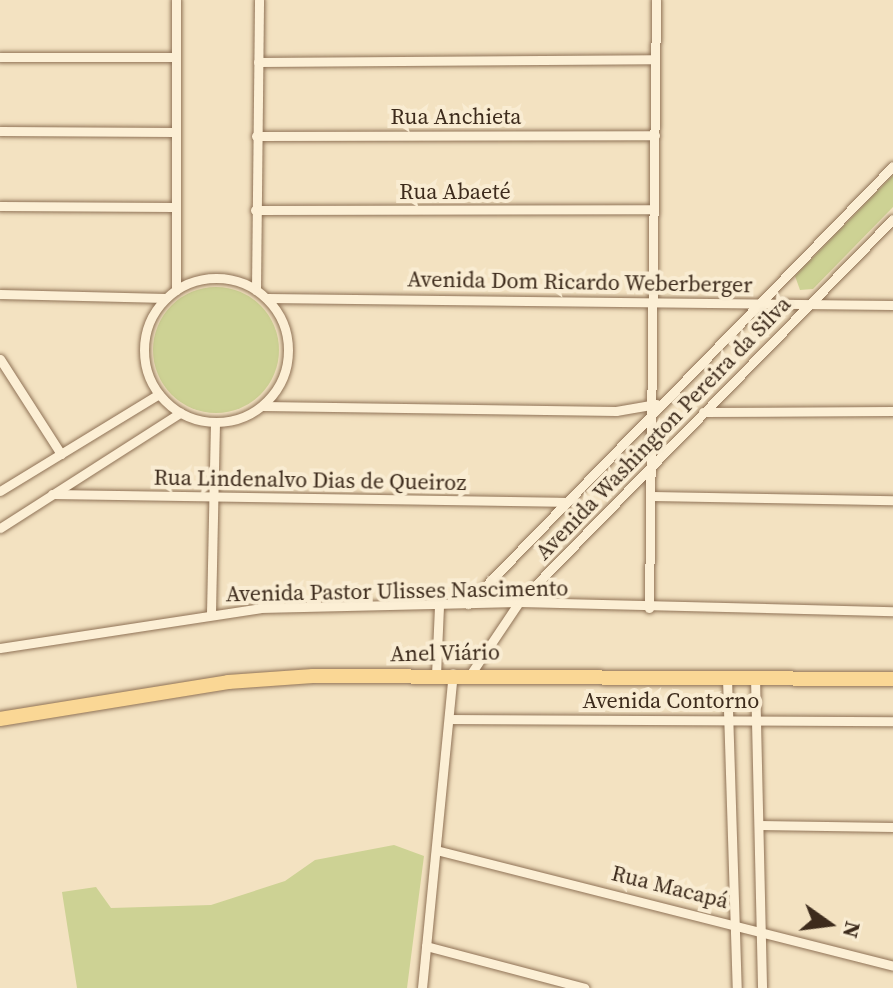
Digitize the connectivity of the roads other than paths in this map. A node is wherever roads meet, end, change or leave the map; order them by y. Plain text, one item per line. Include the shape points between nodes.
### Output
1 (176, 0) edge
2 (259, 0) edge
3 (656, 0) edge
4 (0, 57) edge
5 (176, 57) junction
6 (655, 59) junction
7 (258, 62) junction
8 (0, 131) edge
9 (175, 132) junction
10 (655, 135) junction
11 (256, 136) junction
12 (893, 166) edge
13 (0, 206) edge
14 (174, 207) junction
15 (654, 209) junction
16 (255, 210) junction
17 (893, 219) edge
18 (176, 290) junction
19 (256, 290) junction
20 (0, 294) edge
21 (166, 298) junction
22 (267, 298) junction
23 (654, 299) junction
24 (760, 302) junction
25 (809, 304) junction
26 (893, 305) edge
27 (0, 359) edge
28 (159, 394) junction
29 (263, 406) junction
30 (656, 408) junction
31 (893, 411) edge
32 (703, 412) junction
33 (180, 413) junction
34 (215, 423) junction
35 (61, 454) junction
36 (655, 462) junction
37 (0, 491) edge
38 (52, 494) junction
39 (211, 496) junction
40 (652, 496) junction
41 (893, 500) edge
42 (567, 502) junction
43 (0, 528) edge
44 (519, 602) junction
45 (468, 604) junction
46 (439, 605) junction
47 (649, 608) junction
48 (893, 611) edge
49 (211, 613) junction
50 (0, 648) edge
51 (472, 672) junction
52 (453, 674) junction
53 (436, 675) junction
54 (755, 677) junction
55 (727, 678) junction
56 (893, 679) edge
57 (0, 719) edge
58 (449, 719) junction
59 (756, 719) junction
60 (729, 720) junction
61 (893, 721) edge
62 (759, 825) junction
63 (893, 827) edge
64 (436, 850) junction
65 (737, 922) junction
66 (761, 930) junction
67 (426, 946) junction
68 (893, 966) edge
69 (422, 988) edge
70 (585, 988) edge
71 (737, 988) edge
72 (762, 988) edge

1 - 5 street
2 - 7 street
3 - 6 street
4 - 5 street
5 - 9 street
6 - 7 street
6 - 10 street
7 - 11 street
8 - 9 street
9 - 14 street
10 - 11 street, Rua Anchieta
10 - 15 street
11 - 16 street
12 - 24 street, Avenida Washington Pereira da Silva
13 - 14 street
14 - 18 street
15 - 16 street, Rua Abaeté
15 - 23 street
16 - 19 street
17 - 25 street, Avenida Washington Pereira da Silva
18 - 19 street via 219,278
18 - 21 street
19 - 22 street
20 - 21 street
21 - 28 street via 144,345
22 - 23 street, Avenida Dom Ricardo Weberberger
22 - 29 street via 287,333 289,353 285,373
23 - 24 street, Avenida Dom Ricardo Weberberger
23 - 30 street
24 - 25 street, Avenida Dom Ricardo Weberberger
24 - 30 street, Avenida Washington Pereira da Silva
25 - 26 street, Avenida Dom Ricardo Weberberger
25 - 32 street, Avenida Washington Pereira da Silva
27 - 35 street
28 - 33 street
28 - 35 street
29 - 30 street
29 - 34 street
30 - 36 street
30 - 42 street, Avenida Washington Pereira da Silva
31 - 32 street
32 - 36 street, Avenida Washington Pereira da Silva
33 - 34 street
33 - 38 street
34 - 39 street
35 - 37 street
36 - 40 street
36 - 44 street, Avenida Washington Pereira da Silva
38 - 39 street, Rua Lindenalvo Dias de Queiroz
38 - 43 street
39 - 42 street, Rua Lindenalvo Dias de Queiroz
39 - 49 street
40 - 41 street
40 - 47 street
42 - 45 street, Avenida Washington Pereira da Silva
44 - 45 street, Avenida Pastor Ulisses Nascimento
44 - 47 street, Avenida Pastor Ulisses Nascimento
44 - 51 street, Avenida Washington Pereira da Silva
45 - 46 street, Avenida Pastor Ulisses Nascimento
46 - 49 street, Avenida Pastor Ulisses Nascimento
46 - 53 street
47 - 48 street, Avenida Pastor Ulisses Nascimento
49 - 50 street, Avenida Pastor Ulisses Nascimento
51 - 52 main road, Anel Viário
51 - 55 main road, Anel Viário
52 - 53 main road, Anel Viário
52 - 58 street
53 - 57 main road, Anel Viário via 228,682
54 - 55 main road, Anel Viário
54 - 56 main road, Anel Viário
54 - 59 street
55 - 60 street
58 - 60 street, Avenida Contorno
58 - 64 street
59 - 60 street, Avenida Contorno
59 - 61 street, Avenida Contorno
59 - 62 street
60 - 65 street
62 - 63 street
62 - 66 street
64 - 65 street, Rua Macapá
64 - 67 street
65 - 66 street, Rua Macapá
65 - 71 street
66 - 68 street, Rua Macapá
66 - 72 street
67 - 69 street
67 - 70 street

